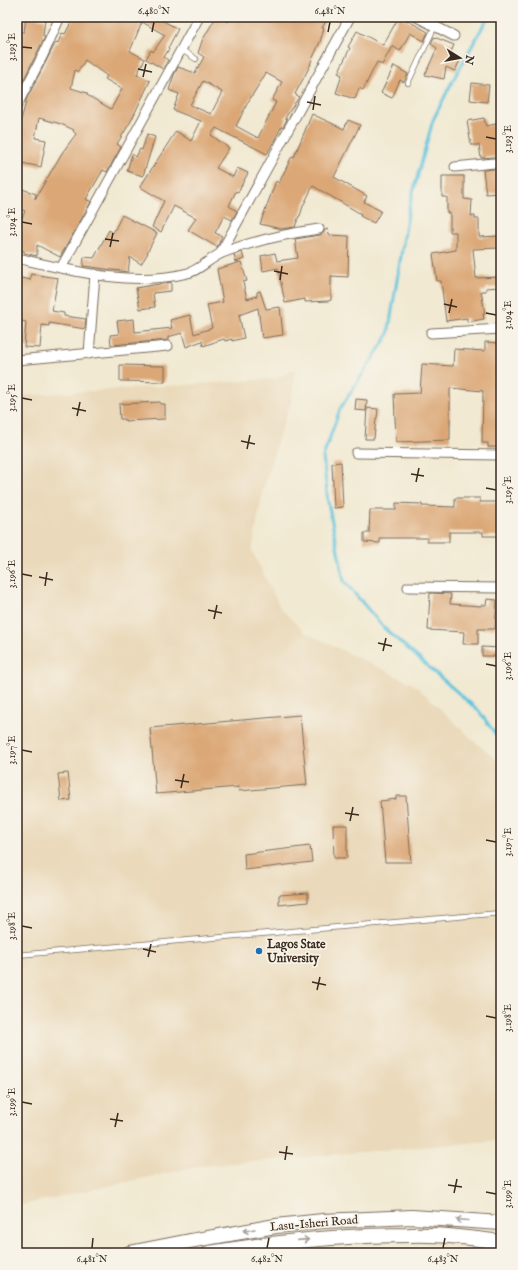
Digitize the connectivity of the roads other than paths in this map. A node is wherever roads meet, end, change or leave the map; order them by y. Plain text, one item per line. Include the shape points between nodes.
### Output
1 (60, 17) edge
2 (199, 17) edge
3 (350, 17) edge
4 (417, 17) edge
5 (435, 26) junction
6 (454, 36) dead end
7 (182, 50) junction
8 (196, 59) dead end
9 (408, 83) dead end
10 (17, 105) edge
11 (501, 164) edge
12 (455, 167) dead end
13 (319, 229) dead end
14 (220, 254) junction
15 (17, 258) edge
16 (61, 268) junction
17 (95, 274) junction
18 (501, 329) edge
19 (432, 333) dead end
20 (168, 346) dead end
21 (89, 354) junction
22 (17, 360) edge
23 (356, 452) dead end
24 (501, 455) edge
25 (408, 587) dead end
26 (501, 588) edge
27 (501, 913) edge
28 (17, 955) edge
29 (501, 1223) edge
30 (501, 1242) edge
31 (129, 1253) edge
32 (209, 1253) edge

1 - 10 street
2 - 7 street
3 - 14 street
4 - 5 street
5 - 6 street
5 - 9 lane
7 - 8 lane
7 - 16 street
11 - 12 street
13 - 14 street via 274,236
14 - 17 street via 190,272 164,277 134,279
15 - 16 street
16 - 17 street
17 - 21 street
18 - 19 street
20 - 21 street
21 - 22 street
23 - 24 street
25 - 26 street
27 - 28 lane
29 -> 31 main road, Lasu-Isheri Road via 412,1217 323,1221 190,1240
32 -> 30 main road, Lasu-Isheri Road via 290,1241 410,1234

